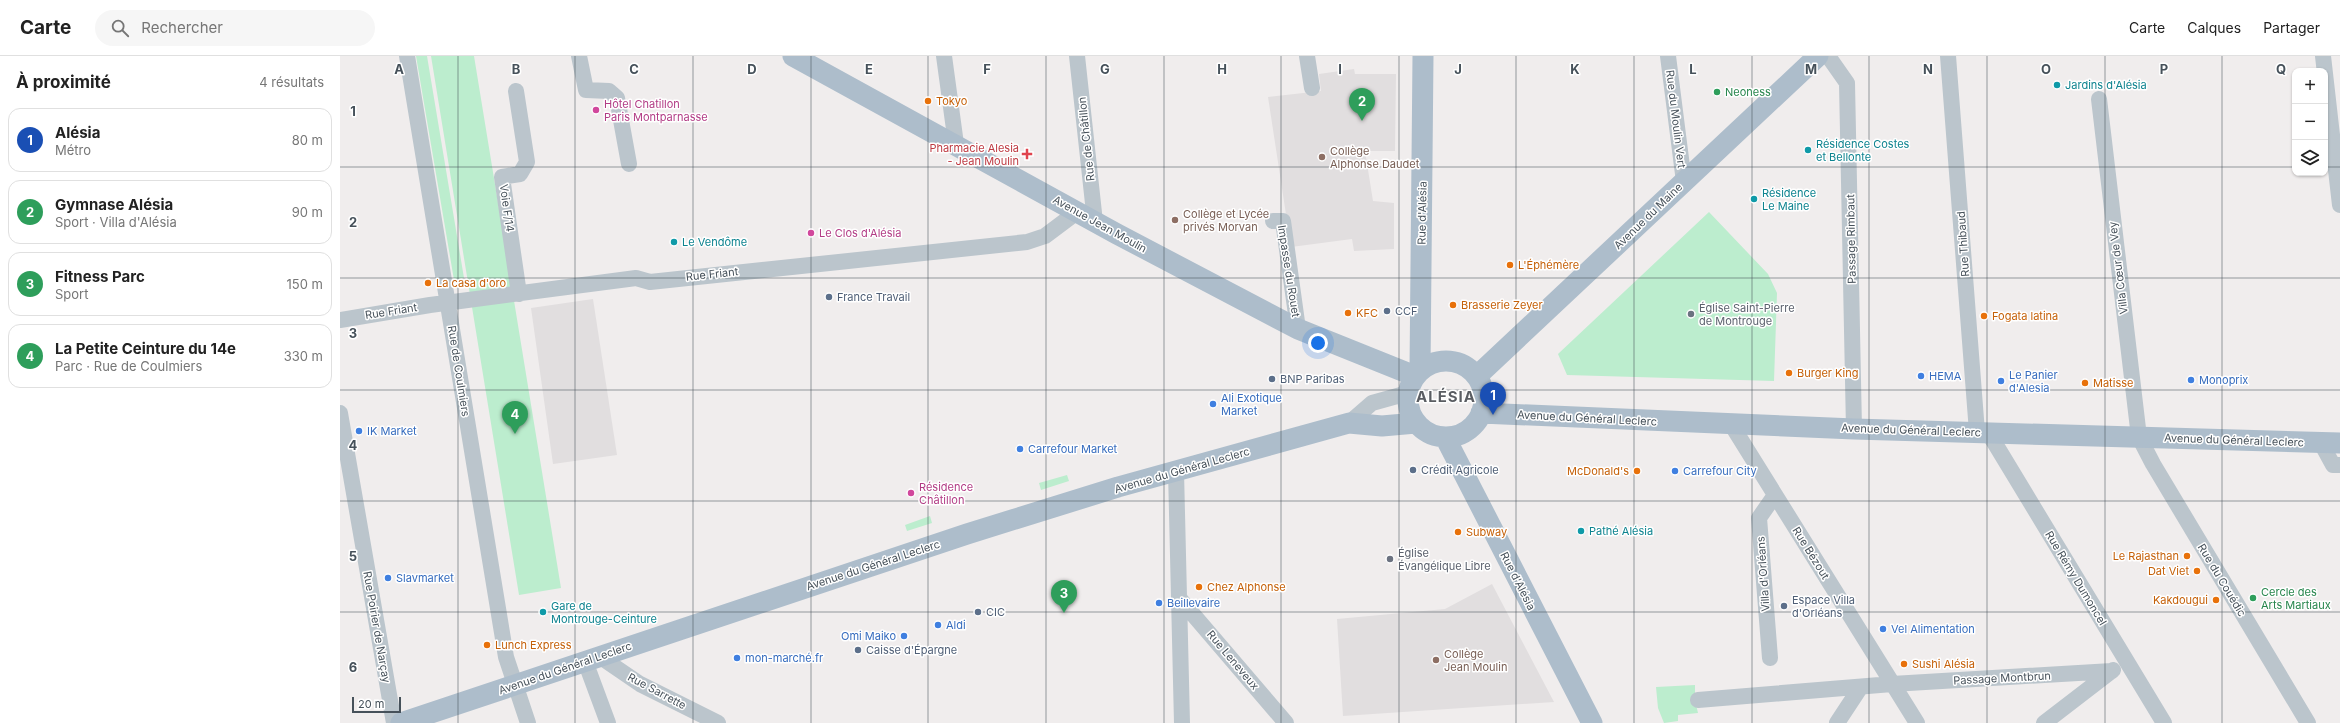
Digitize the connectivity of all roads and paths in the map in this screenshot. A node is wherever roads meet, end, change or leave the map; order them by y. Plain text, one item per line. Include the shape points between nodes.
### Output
1 (407, 56) edge
2 (579, 56) edge
3 (793, 56) edge
4 (944, 56) edge
5 (1077, 56) edge
6 (1307, 56) edge
7 (1423, 56) edge
8 (1668, 56) edge
9 (1818, 56) edge
10 (1828, 56) edge
11 (1948, 56) edge
12 (2323, 56) edge
13 (1312, 88) dead end
14 (516, 91) dead end
15 (2099, 99) dead end
16 (956, 144) junction
17 (629, 164) dead end
18 (1684, 182) junction
19 (2340, 205) edge
20 (1077, 212) junction
21 (1273, 221) dead end
22 (1095, 222) junction
23 (519, 294) junction
24 (448, 300) junction
25 (340, 320) edge
26 (1298, 329) junction
27 (1477, 376) junction
28 (1414, 379) junction
29 (340, 413) edge
30 (1481, 414) junction
31 (1349, 423) junction
32 (1416, 423) junction
33 (1731, 424) junction
34 (1854, 429) junction
35 (1983, 432) junction
36 (1445, 437) junction
37 (2139, 437) junction
38 (2330, 443) edge
39 (2340, 465) edge
40 (1176, 471) junction
41 (1775, 496) junction
42 (1179, 598) junction
43 (1770, 658) dead end
44 (592, 659) junction
45 (2126, 660) junction
46 (2112, 671) junction
47 (1892, 684) junction
48 (515, 685) junction
49 (1860, 688) junction
50 (1698, 700) dead end
51 (394, 723) edge
52 (401, 723) edge
53 (528, 723) edge
54 (608, 723) edge
55 (718, 723) edge
56 (1182, 723) edge
57 (1286, 723) edge
58 (1592, 723) edge
59 (1837, 723) edge
60 (1917, 723) edge
61 (2044, 723) edge
62 (2164, 723) edge
63 (2308, 723) edge

1 - 24 street, Rue de Coulmiers
2 - 17 street via 586,90 609,91 617,98
3 - 16 main road, Avenue Jean Moulin
4 - 16 street
5 - 22 street, Rue de Châtillon
6 - 13 street
7 - 28 main road, Rue d'Alésia
8 - 18 street, Rue du Moulin Vert
9 - 18 main road, Avenue du Maine
10 - 34 street, Passage Rimbaut via 1847,83
11 - 35 street, Rue Thibaud
12 - 19 street
14 - 23 street, Voie F/14 via 527,162 520,174 502,177
15 - 37 street, Villa Cœur de Vey
16 - 20 main road, Avenue Jean Moulin
18 - 27 main road, Avenue du Maine
20 - 22 main road, Avenue Jean Moulin
20 - 23 street, Rue Friant via 1045,236 1027,242 650,282 636,278
21 - 26 street, Impasse du Rouet via 1283,221
22 - 26 main road, Avenue Jean Moulin
23 - 24 street, Rue Friant
24 - 25 street, Rue Friant
24 - 48 street, Rue de Coulmiers via 506,658
26 - 28 main road, Avenue Jean Moulin
27 - 28 main road via 1465,365 1450,360 1434,362
27 - 30 main road via 1484,398
28 - 31 street, Avenue du Général Leclerc via 1372,403
28 - 32 main road via 1408,404
29 - 51 street, Rue Poirier de Narçay
30 - 33 main road, Avenue du Général Leclerc
30 - 36 main road via 1470,429 1458,435
31 - 32 main road, Avenue du Général Leclerc via 1382,426
31 - 40 main road, Avenue du Général Leclerc
32 - 36 main road via 1430,434
33 - 34 main road, Avenue du Général Leclerc
33 - 41 street, Rue Bézout
34 - 35 main road, Avenue du Général Leclerc
35 - 37 main road, Avenue du Général Leclerc
35 - 45 street, Rue Rémy Dumoncel
36 - 58 main road, Rue d'Alésia
37 - 38 main road, Avenue du Général Leclerc
37 - 63 street, Rue du Couédic
38 - 39 street via 2333,465
40 - 42 street
40 - 44 main road, Avenue du Général Leclerc via 967,534
41 - 43 street, Villa d'Orléans via 1759,518
41 - 47 street, Rue Bézout
42 - 56 street
42 - 57 street, Rue Leneveux
44 - 48 main road, Avenue du Général Leclerc
44 - 54 street
44 - 55 street, Rue Sarrette
45 - 46 street
45 - 62 street, Rue Rémy Dumoncel
46 - 47 street, Passage Montbrun
46 - 61 street
47 - 49 street, Passage Montbrun
47 - 60 street, Rue Bézout
48 - 52 main road, Avenue du Général Leclerc
48 - 53 street, Rue de Coulmiers
49 - 50 street
49 - 59 street

